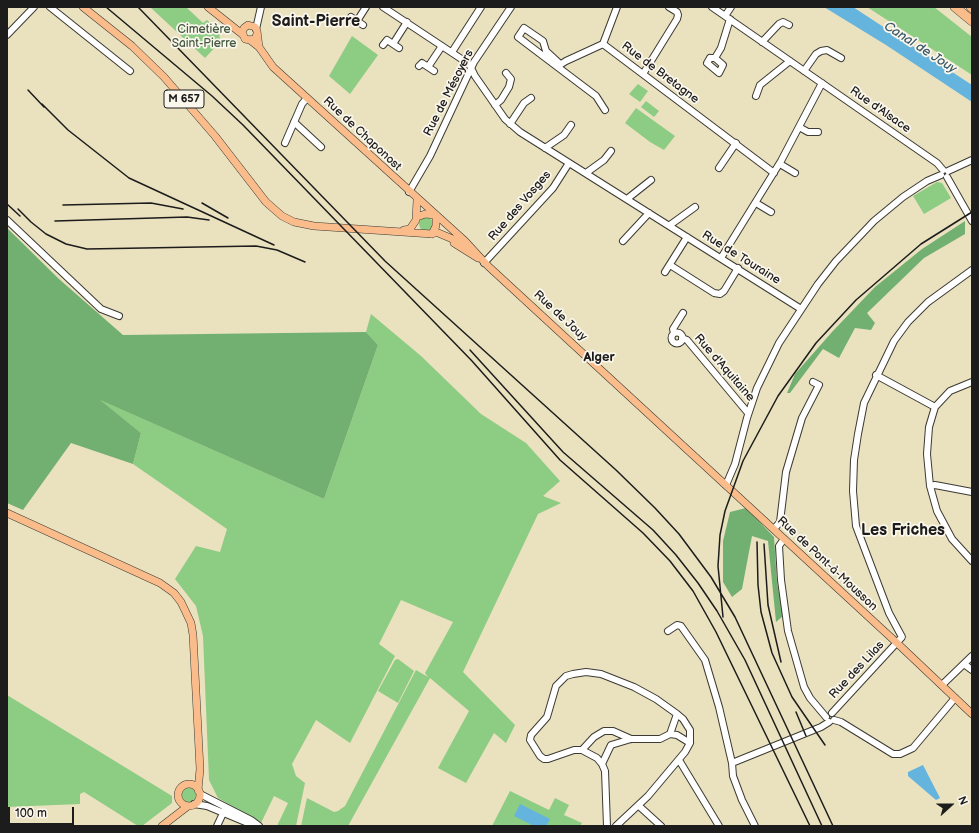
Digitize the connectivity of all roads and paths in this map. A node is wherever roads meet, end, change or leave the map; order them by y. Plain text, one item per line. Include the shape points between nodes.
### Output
1 (34, 7) edge
2 (50, 7) edge
3 (84, 7) edge
4 (208, 7) edge
5 (261, 7) edge
6 (366, 7) edge
7 (383, 7) edge
8 (481, 7) edge
9 (511, 7) edge
10 (617, 7) edge
11 (669, 7) edge
12 (712, 7) edge
13 (731, 7) edge
14 (955, 7) edge
15 (258, 14) junction
16 (727, 18) junction
17 (349, 20) dead end
18 (357, 21) junction
19 (972, 21) edge
20 (406, 22) junction
21 (363, 25) dead end
22 (789, 25) dead end
23 (247, 26) junction
24 (232, 27) junction
25 (257, 31) junction
26 (242, 34) junction
27 (7, 35) edge
28 (250, 40) junction
29 (762, 42) junction
30 (603, 44) junction
31 (383, 45) dead end
32 (442, 46) junction
33 (259, 48) junction
34 (452, 52) junction
35 (546, 54) junction
36 (715, 58) dead end
37 (841, 58) dead end
38 (790, 61) junction
39 (559, 65) junction
40 (419, 66) dead end
41 (428, 66) junction
42 (471, 68) junction
43 (130, 71) dead end
44 (434, 71) dead end
45 (804, 71) junction
46 (506, 73) dead end
47 (643, 74) junction
48 (822, 83) junction
49 (756, 96) dead end
50 (307, 98) junction
51 (531, 98) dead end
52 (495, 105) junction
53 (605, 110) dead end
54 (294, 122) junction
55 (510, 124) junction
56 (571, 126) dead end
57 (799, 127) junction
58 (818, 132) dead end
59 (285, 143) dead end
60 (736, 143) junction
61 (321, 148) dead end
62 (545, 148) junction
63 (611, 151) dead end
64 (972, 160) edge
65 (569, 163) junction
66 (780, 164) junction
67 (719, 168) dead end
68 (586, 173) junction
69 (774, 173) junction
70 (795, 173) dead end
71 (945, 173) junction
72 (651, 180) dead end
73 (414, 196) junction
74 (627, 199) junction
75 (756, 203) junction
76 (695, 207) dead end
77 (649, 212) junction
78 (771, 212) dead end
79 (436, 215) junction
80 (416, 219) junction
81 (7, 220) edge
82 (972, 222) edge
83 (670, 225) junction
84 (388, 231) junction
85 (455, 232) joint
86 (426, 233) junction
87 (688, 237) junction
88 (623, 241) dead end
89 (474, 250) junction
90 (721, 258) junction
91 (484, 263) junction
92 (670, 265) junction
93 (738, 268) junction
94 (665, 272) dead end
95 (971, 273) edge
96 (801, 309) junction
97 (683, 313) dead end
98 (119, 316) dead end
99 (674, 333) junction
100 (682, 338) junction
101 (876, 376) junction
102 (813, 382) dead end
103 (972, 382) edge
104 (935, 407) junction
105 (748, 413) junction
106 (667, 430) joint
107 (726, 485) junction
108 (930, 486) junction
109 (972, 492) edge
110 (7, 513) edge
111 (774, 530) junction
112 (784, 539) junction
113 (972, 561) edge
114 (668, 631) dead end
115 (898, 643) junction
116 (972, 656) edge
117 (964, 664) junction
118 (972, 670) edge
119 (942, 685) junction
120 (955, 698) junction
121 (677, 714) junction
122 (972, 714) edge
123 (830, 717) junction
124 (670, 734) junction
125 (631, 739) junction
126 (690, 743) junction
127 (582, 750) junction
128 (198, 753) junction
129 (679, 760) junction
130 (732, 763) junction
131 (602, 764) junction
132 (188, 784) junction
133 (199, 792) junction
134 (179, 800) junction
135 (191, 805) junction
136 (639, 806) junction
137 (224, 810) junction
138 (164, 824) edge
139 (217, 826) edge
140 (255, 826) edge
141 (259, 826) edge
142 (607, 826) edge
143 (616, 826) edge
144 (661, 826) edge
145 (719, 826) edge
146 (754, 826) edge

1 - 27 street
2 - 43 street
3 - 84 main road, Rue de Jouy / M 657 via 132,46 160,73 282,216 294,222 314,226
4 - 24 main road
5 - 15 street
6 - 18 street
7 - 20 street, Rue de Touraine
8 - 34 street
9 - 42 street, Rue de Mésoyers
10 - 30 street, Rue de Bretagne
11 - 47 street via 677,12 677,19
12 - 16 street, Rue d'Alsace
13 - 16 street
14 - 19 highway
15 - 23 street
15 - 25 street
16 - 29 street, Rue d'Alsace
16 - 36 street via 721,48
17 - 18 street via 351,17
18 - 21 street
20 - 31 street via 396,46 387,40
20 - 32 street, Rue de Touraine
22 - 29 street via 783,22 779,24
23 - 24 main road
23 - 25 main road via 253,26
23 - 26 main road
24 - 26 main road
25 - 28 main road via 255,38
25 - 33 main road, Rue de Chaponost
26 - 28 main road via 245,39
28 - 33 main road, Rue de Chaponost
29 - 38 street, Rue d'Alsace
30 - 39 street
30 - 47 street, Rue de Bretagne
32 - 34 street, Rue de Touraine
32 - 41 street
33 - 50 main road, Rue de Chaponost via 273,66
34 - 42 street, Rue de Touraine
35 - 35 street via 543,41 524,28 518,37
35 - 39 street
37 - 45 street via 827,50 821,51
38 - 45 street, Rue d'Alsace
38 - 49 street via 760,85
39 - 53 street via 596,96
40 - 41 street via 422,63
41 - 44 street
42 - 52 street, Rue de Touraine
42 - 73 street, Rue de Mésoyers via 431,152
45 - 48 street, Rue d'Alsace
46 - 52 street via 511,79 509,86
47 - 60 street, Rue de Bretagne
48 - 57 street
48 - 71 street, Rue d'Alsace via 932,160
50 - 54 street
50 - 73 main road, Rue de Chaponost
51 - 55 street via 524,103
52 - 55 street, Rue de Touraine
54 - 59 street
54 - 61 street
55 - 62 street, Rue de Touraine
56 - 62 street via 564,135
57 - 58 street via 808,132
57 - 66 street
60 - 67 street
60 - 69 street, Rue de Bretagne
62 - 65 street, Rue de Touraine
63 - 68 street via 604,160
64 - 71 street
65 - 68 street, Rue de Touraine
65 - 91 street, Rue des Vosges via 553,188
66 - 69 street
66 - 70 street
68 - 74 street, Rue de Touraine
69 - 75 street
71 - 82 street, Rue d'Alsace
71 - 96 street via 906,195 874,221 836,261
72 - 74 street
73 - 79 main road, Rue de Chaponost
73 - 80 main road
74 - 77 street, Rue de Touraine
75 - 78 street
75 - 90 street
76 - 83 street
77 - 83 street, Rue de Touraine
77 - 88 street
79 - 80 main road
79 - 85 main road, Rue de Chaponost
79 - 86 main road via 436,226
80 - 84 main road via 410,228
80 - 86 main road via 418,227
81 - 98 street via 101,310
83 - 87 street, Rue de Touraine
84 - 86 main road, Rue de Jouy / M 657
85 - 89 main road, Rue de Jouy
86 - 89 main road, Rue de Jouy via 436,232
86 - 91 main road via 455,243
87 - 90 street, Rue de Touraine
87 - 92 street
89 - 91 main road, Rue de Jouy
90 - 93 street, Rue de Touraine
91 - 106 main road, Rue de Jouy
92 - 93 street via 714,293 720,294
92 - 94 street
93 - 96 street, Rue de Touraine
95 - 101 street via 928,302 908,322 894,341
96 - 105 street via 779,343
97 - 99 street via 673,328
99 - 100 street, Rue d'Aquitaine via 679,332
99 - 100 street, Rue d'Aquitaine via 671,337 673,342 678,343
100 - 105 street, Rue d'Aquitaine via 687,340
101 - 104 street
101 - 115 street via 864,403 858,434 854,474 854,516 858,535 889,613 902,637
102 - 111 street via 818,385 802,418 792,450 786,472 780,522
103 - 104 street via 950,391
104 - 108 street via 927,440
105 - 107 street via 735,464
106 - 107 main road, Rue de Pont-à-Mousson
107 - 111 main road, Rue de Pont-à-Mousson
108 - 109 street
108 - 113 street via 944,526 959,549
110 - 128 main road via 153,580 167,588 181,602 187,612 193,635
111 - 112 main road, Rue de Pont-à-Mousson
112 - 115 main road, Rue de Pont-à-Mousson
112 - 123 street via 779,546 788,631 804,687 813,703
114 - 130 street via 678,625 681,626 705,660
115 - 119 main road, Rue de Pont-à-Mousson
115 - 123 street, Rue des Lilas
116 - 117 street
117 - 118 street
117 - 119 street
119 - 120 main road, Rue de Pont-à-Mousson
120 - 122 main road, Rue de Pont-à-Mousson
120 - 123 street via 913,748 900,754 893,754
121 - 124 street
121 - 126 street via 690,730
121 - 127 street via 656,699 611,677 586,672 566,676 556,686 547,717 530,740 544,759
123 - 130 street via 818,727
124 - 125 street via 660,739
124 - 126 street
125 - 127 street via 604,730
125 - 131 street via 611,745
126 - 129 street
127 - 131 street via 597,758
128 - 132 main road via 194,776
128 - 133 main road
129 - 136 street
129 - 145 street
130 - 146 street via 733,776
131 - 142 street via 605,771
132 - 133 main road via 194,785
132 - 134 main road via 179,790
133 - 135 main road via 198,800
133 - 137 street
134 - 135 main road
134 - 138 main road via 177,807
135 - 137 street
135 - 138 main road
136 - 143 street
136 - 144 street
137 - 139 street
137 - 140 street
137 - 141 street

